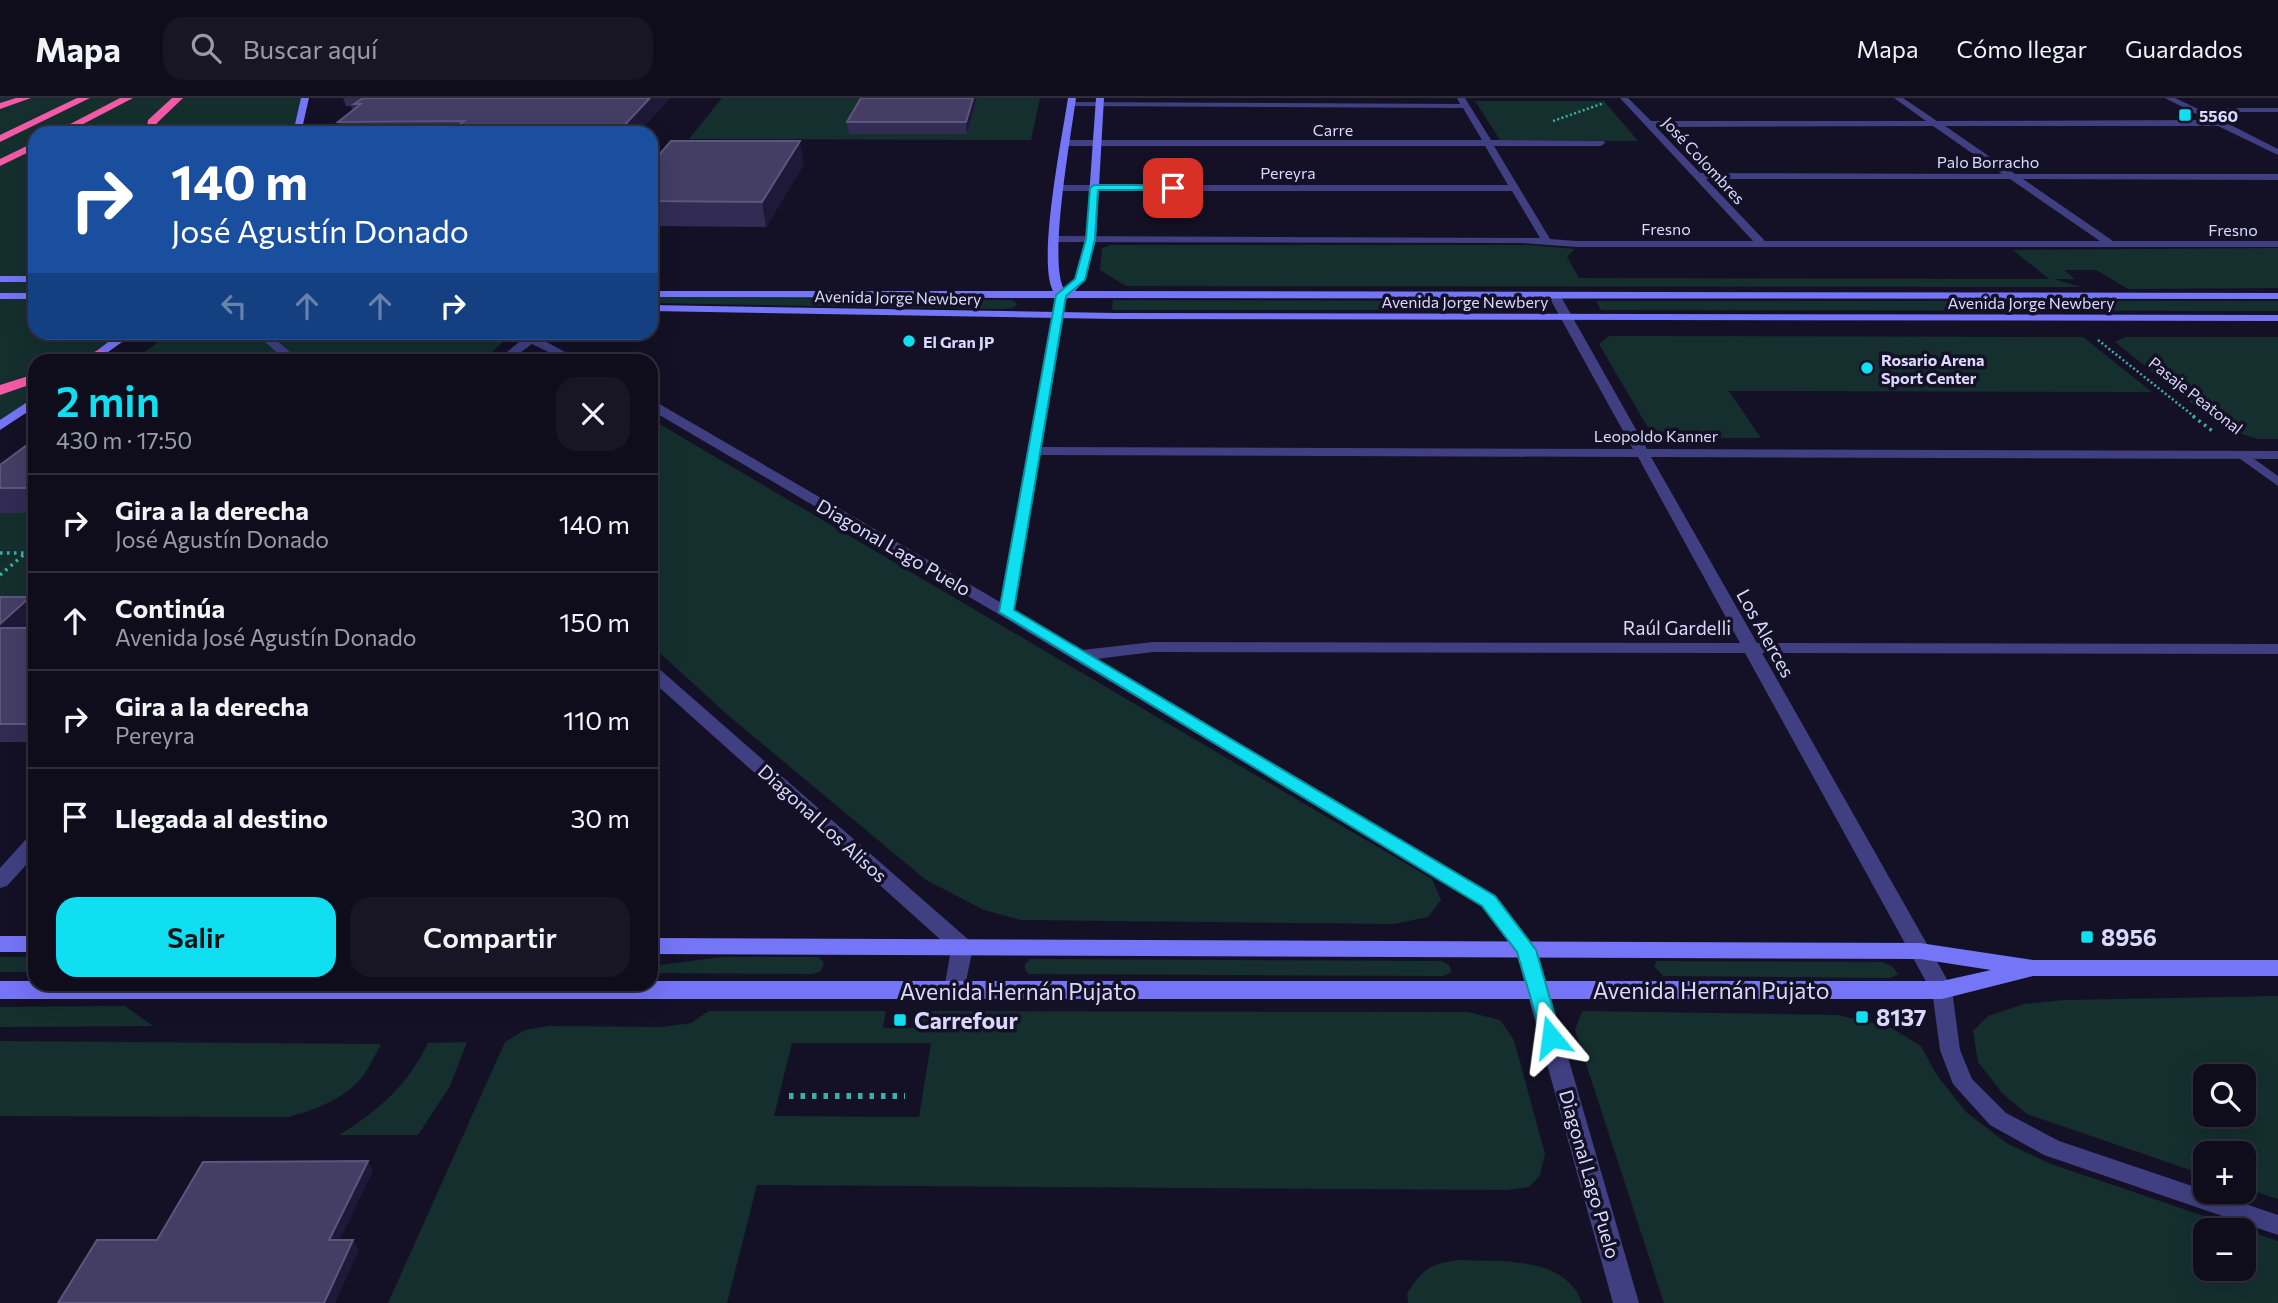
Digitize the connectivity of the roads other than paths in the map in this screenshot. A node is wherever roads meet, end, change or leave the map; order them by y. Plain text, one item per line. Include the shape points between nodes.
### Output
1 (26, 98) edge
2 (85, 98) edge
3 (128, 98) edge
4 (178, 98) edge
5 (305, 98) edge
6 (1624, 98) edge
7 (1898, 98) edge
8 (2169, 98) edge
9 (1071, 101) edge
10 (1099, 101) edge
11 (1463, 102) edge
12 (0, 106) edge
13 (2194, 110) junction
14 (2278, 110) edge
15 (1649, 124) junction
16 (1935, 124) junction
17 (2221, 124) junction
18 (72, 126) edge
19 (152, 126) edge
20 (299, 126) edge
21 (0, 139) edge
22 (1066, 143) junction
23 (1097, 143) junction
24 (1489, 143) junction
25 (1601, 143) dead end
26 (28, 149) edge
27 (2278, 152) edge
28 (0, 163) edge
29 (1697, 176) junction
30 (2012, 176) junction
31 (2278, 177) edge
32 (1060, 188) junction
33 (1094, 188) junction
34 (1517, 188) junction
35 (1053, 239) junction
36 (1091, 239) junction
37 (1547, 242) junction
38 (1762, 244) junction
39 (2111, 244) junction
40 (2278, 244) edge
41 (0, 279) edge
42 (28, 279) edge
43 (658, 294) edge
44 (1061, 295) junction
45 (1554, 295) junction
46 (0, 296) edge
47 (28, 296) edge
48 (2278, 296) edge
49 (658, 308) edge
50 (1058, 315) junction
51 (1566, 317) junction
52 (2278, 318) edge
53 (118, 340) edge
54 (269, 340) edge
55 (529, 340) edge
56 (541, 340) edge
57 (98, 354) edge
58 (286, 354) edge
59 (511, 354) edge
60 (564, 354) edge
61 (28, 380) edge
62 (0, 390) edge
63 (28, 406) edge
64 (658, 409) edge
65 (0, 426) edge
66 (1034, 451) junction
67 (1642, 453) junction
68 (2243, 455) junction
69 (2278, 455) edge
70 (2278, 482) edge
71 (1006, 612) junction
72 (1751, 648) junction
73 (2278, 649) edge
74 (1076, 656) junction
75 (658, 677) edge
76 (28, 850) edge
77 (0, 881) edge
78 (0, 944) edge
79 (28, 944) edge
80 (658, 946) edge
81 (962, 947) junction
82 (1526, 950) junction
83 (1920, 951) junction
84 (2033, 968) junction
85 (2278, 968) edge
86 (658, 988) edge
87 (0, 990) edge
88 (28, 990) edge
89 (955, 990) junction
90 (1538, 990) junction
91 (1942, 990) junction
92 (2278, 1225) edge
93 (1626, 1303) edge

1 - 12 highway
2 - 21 highway
3 - 18 highway
4 - 19 highway
5 - 20 main road
6 - 15 street, José Colombres
7 - 16 street
8 - 13 street
9 - 10 street
9 - 22 main road
10 - 11 street
10 - 23 main road
11 - 24 street
13 - 14 street
13 - 17 street
15 - 16 street
15 - 29 street, José Colombres
16 - 17 street
16 - 30 street
17 - 27 street
22 - 23 street, Carre
22 - 32 main road
23 - 24 street, Carre
23 - 33 main road
24 - 25 street, Carre
24 - 34 street
26 - 28 highway
29 - 30 street, Palo Borracho
29 - 38 street, José Colombres
30 - 31 street, Palo Borracho
30 - 39 street
32 - 33 street, Pereyra
32 - 35 main road
33 - 34 street, Pereyra
33 - 36 main road
34 - 37 street
35 - 36 street, Fresno
35 - 44 main road via 1053,280
36 - 37 street, Fresno
36 - 44 main road via 1080,280
37 - 38 street, Fresno
38 - 39 street, Fresno
39 - 40 street, Fresno
41 - 42 main road
43 - 44 main road, Avenida Jorge Newbery
44 - 45 main road, Avenida Jorge Newbery
44 - 50 main road
45 - 48 main road, Avenida Jorge Newbery
45 - 51 street, Los Alerces
46 - 47 main road
49 - 50 main road, Avenida Jorge Newbery
50 - 51 main road, Avenida Jorge Newbery
50 - 66 street
51 - 52 main road, Avenida Jorge Newbery
51 - 67 street, Los Alerces
53 - 57 main road
54 - 58 street
55 - 59 street
56 - 60 street
61 - 62 highway
63 - 65 main road
64 - 71 street, Diagonal Lago Puelo
66 - 67 street, Leopoldo Kanner
66 - 71 street
67 - 68 street, Leopoldo Kanner
67 - 72 street, Los Alerces
68 - 69 street, Leopoldo Kanner
68 - 70 lane, Pasaje Peatonal
71 - 74 street, Diagonal Lago Puelo
72 - 73 street, Raúl Gardelli
72 - 74 street, Raúl Gardelli via 1153,647
72 - 83 street, Los Alerces
74 - 82 street, Diagonal Lago Puelo via 1489,901
75 - 81 street, Diagonal Los Alisos
76 - 77 street
78 - 79 main road
80 - 81 main road, Avenida Hernán Pujato
81 - 82 main road, Avenida Hernán Pujato
81 - 89 street
82 - 83 main road, Avenida Hernán Pujato
82 - 90 street, Diagonal Lago Puelo
83 - 84 main road, Avenida Hernán Pujato
83 - 91 street, Los Alerces
84 - 85 main road, Avenida Hernán Pujato
84 - 91 main road, Avenida Hernán Pujato
86 - 89 main road, Avenida Hernán Pujato
87 - 88 main road, Avenida Hernán Pujato
89 - 90 main road, Avenida Hernán Pujato
90 - 91 main road, Avenida Hernán Pujato
90 - 93 street, Diagonal Lago Puelo
91 - 92 lane via 1950,1051 1964,1084 1998,1119 2052,1148

